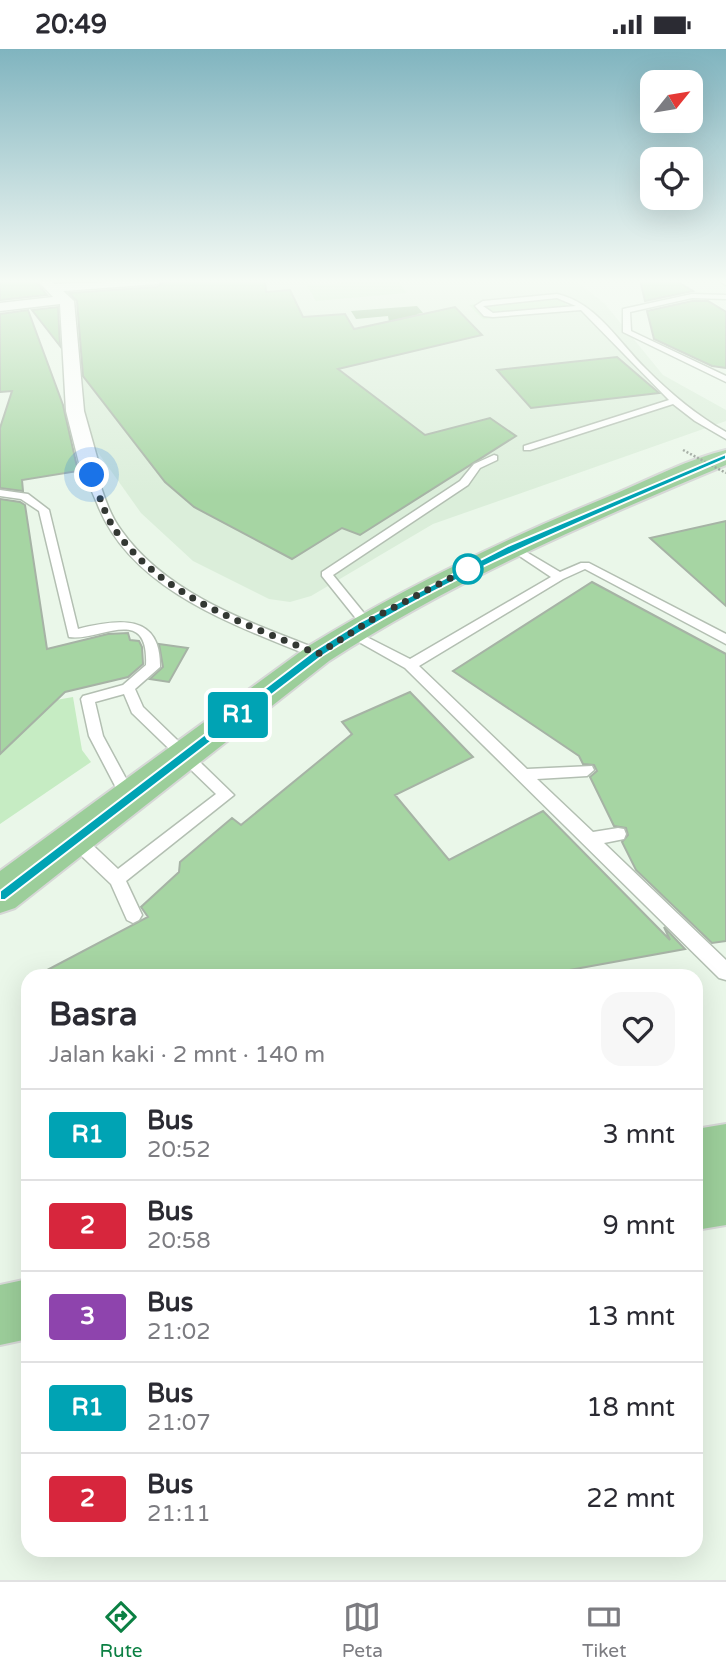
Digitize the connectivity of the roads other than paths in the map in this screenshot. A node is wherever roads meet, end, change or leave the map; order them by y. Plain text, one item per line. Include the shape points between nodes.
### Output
1 (72, 351) edge
2 (625, 351) edge
3 (668, 351) edge
4 (726, 379) edge
5 (674, 401) junction
6 (726, 436) edge
7 (527, 448) dead end
8 (726, 457) edge
9 (495, 458) dead end
10 (92, 475) joint
11 (0, 493) edge
12 (513, 547) junction
13 (559, 577) junction
14 (357, 628) junction
15 (726, 640) edge
16 (318, 654) junction
17 (410, 665) junction
18 (128, 688) junction
19 (184, 757) junction
20 (587, 770) dead end
21 (521, 775) junction
22 (129, 799) junction
23 (618, 834) dead end
24 (75, 839) junction
25 (588, 840) junction
26 (117, 879) junction
27 (0, 895) edge
28 (133, 915) dead end
29 (726, 972) edge
30 (726, 1150) edge
31 (703, 1154) edge
32 (726, 1198) edge
33 (703, 1202) edge
34 (21, 1310) edge
35 (0, 1315) edge

1 - 10 street via 79,433
2 - 5 lane
3 - 4 lane
5 - 6 lane
5 - 7 lane
8 - 12 main road
9 - 14 lane via 477,466 464,483 326,574
10 - 16 lane via 117,533 152,569 203,604
11 - 18 lane via 24,496 44,510 73,634 122,624 138,628 150,639 153,667
12 - 13 lane
12 - 14 main road
13 - 15 lane via 585,565
13 - 17 lane
14 - 16 main road
14 - 17 lane
16 - 19 main road
17 - 21 lane
18 - 19 lane via 137,710
18 - 22 lane via 88,699 96,736
19 - 22 main road
19 - 26 lane via 226,795
20 - 21 lane
21 - 25 lane
22 - 24 main road
23 - 25 lane
24 - 26 lane
24 - 27 main road
25 - 29 lane
26 - 28 lane
30 - 31 main road
32 - 33 main road
34 - 35 main road

